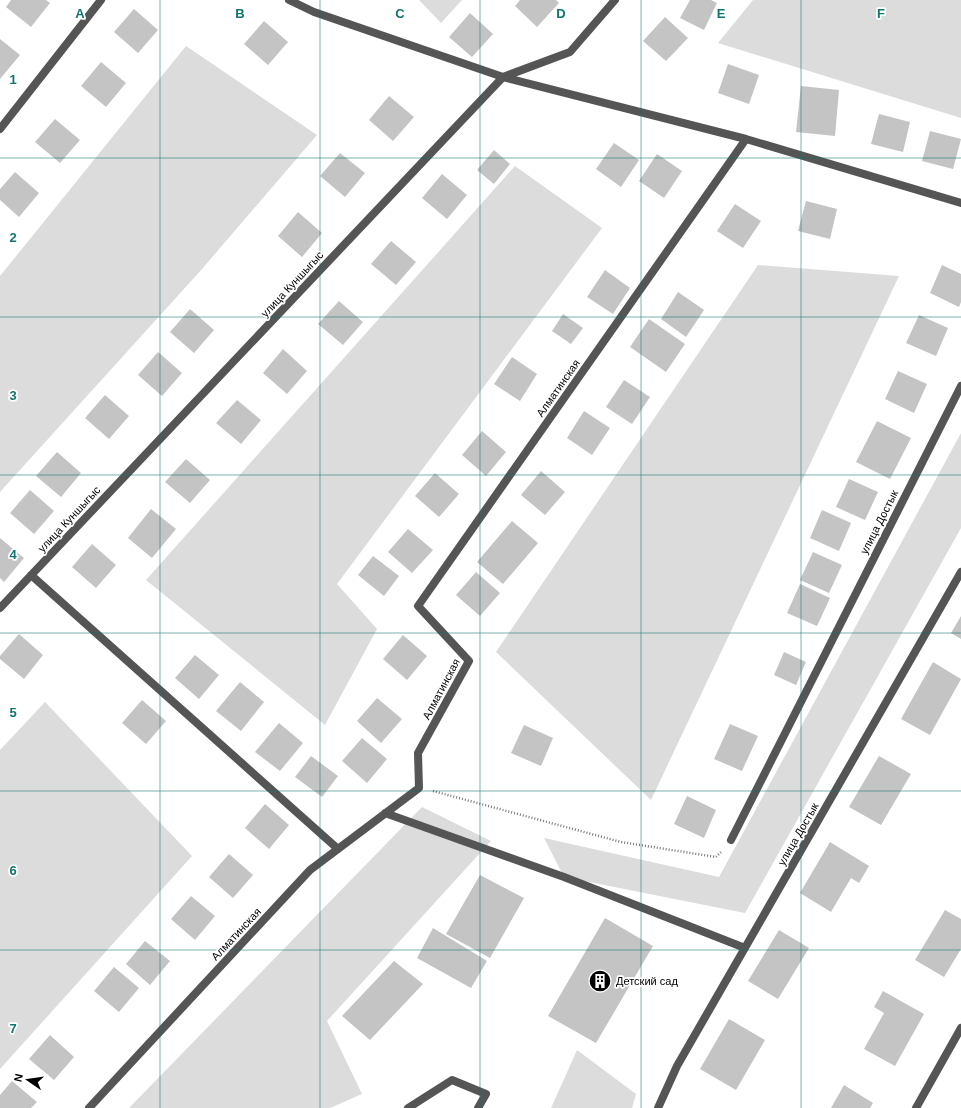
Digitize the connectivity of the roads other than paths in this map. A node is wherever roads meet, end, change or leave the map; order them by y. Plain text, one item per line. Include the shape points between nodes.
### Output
1 (101, 0) edge
2 (289, 0) edge
3 (615, 0) edge
4 (503, 77) junction
5 (0, 129) edge
6 (746, 139) junction
7 (961, 203) edge
8 (961, 386) edge
9 (961, 572) edge
10 (31, 575) junction
11 (0, 608) edge
12 (385, 813) junction
13 (731, 840) road end
14 (338, 849) junction
15 (745, 948) junction
16 (961, 1028) edge
17 (89, 1108) edge
18 (408, 1108) edge
19 (478, 1108) edge
20 (658, 1108) edge
21 (916, 1108) edge

1 - 5 street
2 - 4 street via 314,12
3 - 4 street, улица Куншыгыс via 570,52
4 - 6 street
4 - 10 street, улица Куншыгыс
6 - 7 street
6 - 12 street, Алматинская via 418,606 470,661 418,753 419,788
8 - 13 street, улица Достык
9 - 15 street, улица Достык
10 - 11 street, улица Куншыгыс
10 - 14 street
12 - 14 street, Алматинская
12 - 15 street via 564,877
14 - 17 street, Алматинская via 310,870
15 - 20 street, улица Достык via 677,1066
16 - 21 street
18 - 19 street via 452,1080 486,1094

